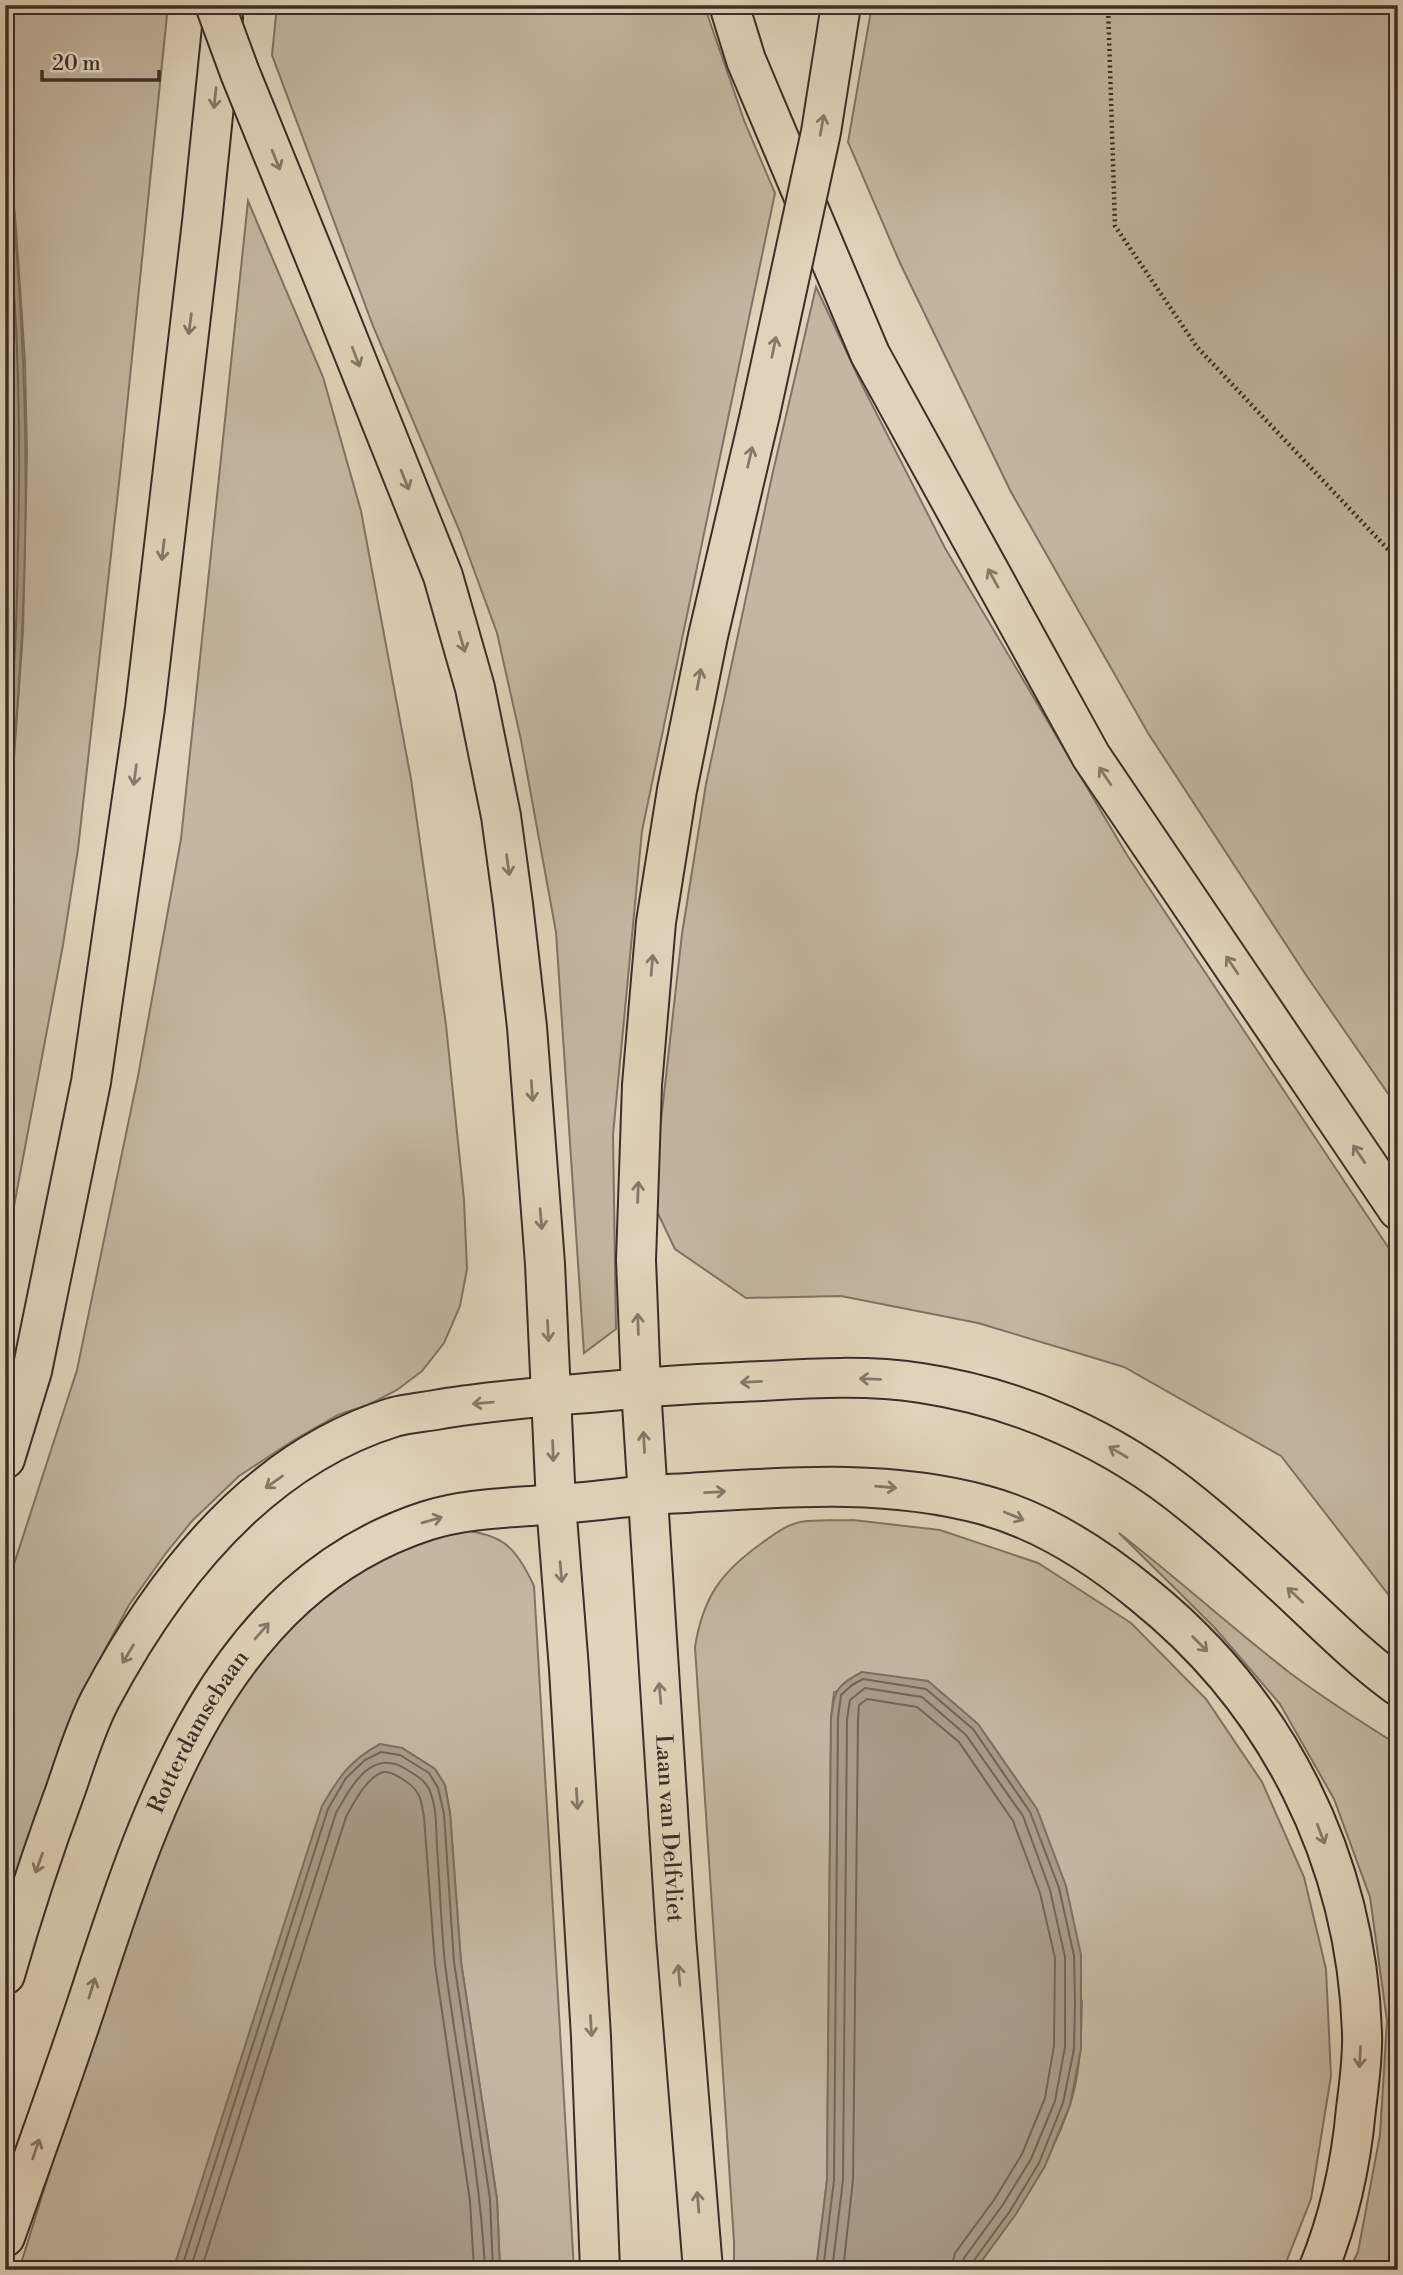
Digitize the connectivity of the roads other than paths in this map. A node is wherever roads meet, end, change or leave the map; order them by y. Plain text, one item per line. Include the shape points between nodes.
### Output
1 (215, 5) edge
2 (224, 5) edge
3 (729, 5) edge
4 (841, 5) edge
5 (1398, 1210) edge
6 (641, 1388) junction
7 (551, 1397) junction
8 (5, 1459) edge
9 (647, 1495) junction
10 (556, 1504) junction
11 (1398, 1686) edge
12 (5, 1975) edge
13 (5, 2236) edge
14 (600, 2270) edge
15 (704, 2270) edge
16 (1318, 2270) edge

1 -> 7 main road, bridge via 443,576 475,688 498,803 527,1027
2 -> 8 main road via 146,694 91,1082 32,1371
5 -> 3 main road via 1091,756 870,354 746,60
6 -> 4 main road, Laan van Delfvliet, bridge via 636,1260 642,1085 656,922 708,636 821,132
6 - 7 main road
9 -> 6 main road, Laan van Delfvliet
11 -> 6 main road via 1344,1642 1251,1553 1144,1467 1095,1439 1016,1405 895,1380 819,1378
7 -> 10 main road
7 -> 12 main road via 395,1417 312,1455 222,1526 156,1606 99,1702 29,1891
9 - 10 main road, Rotterdamsebaan
15 -> 9 main road, Laan van Delfvliet
9 -> 16 main road, Rotterdamsebaan via 867,1485 986,1505 1031,1523 1118,1573 1203,1647 1268,1729 1293,1771 1336,1874 1349,1927 1362,2033 1359,2076 1342,2197
13 -> 10 main road, Rotterdamsebaan via 110,1927 164,1788 239,1657 277,1614 369,1545 462,1511
10 -> 14 main road via 592,2037

